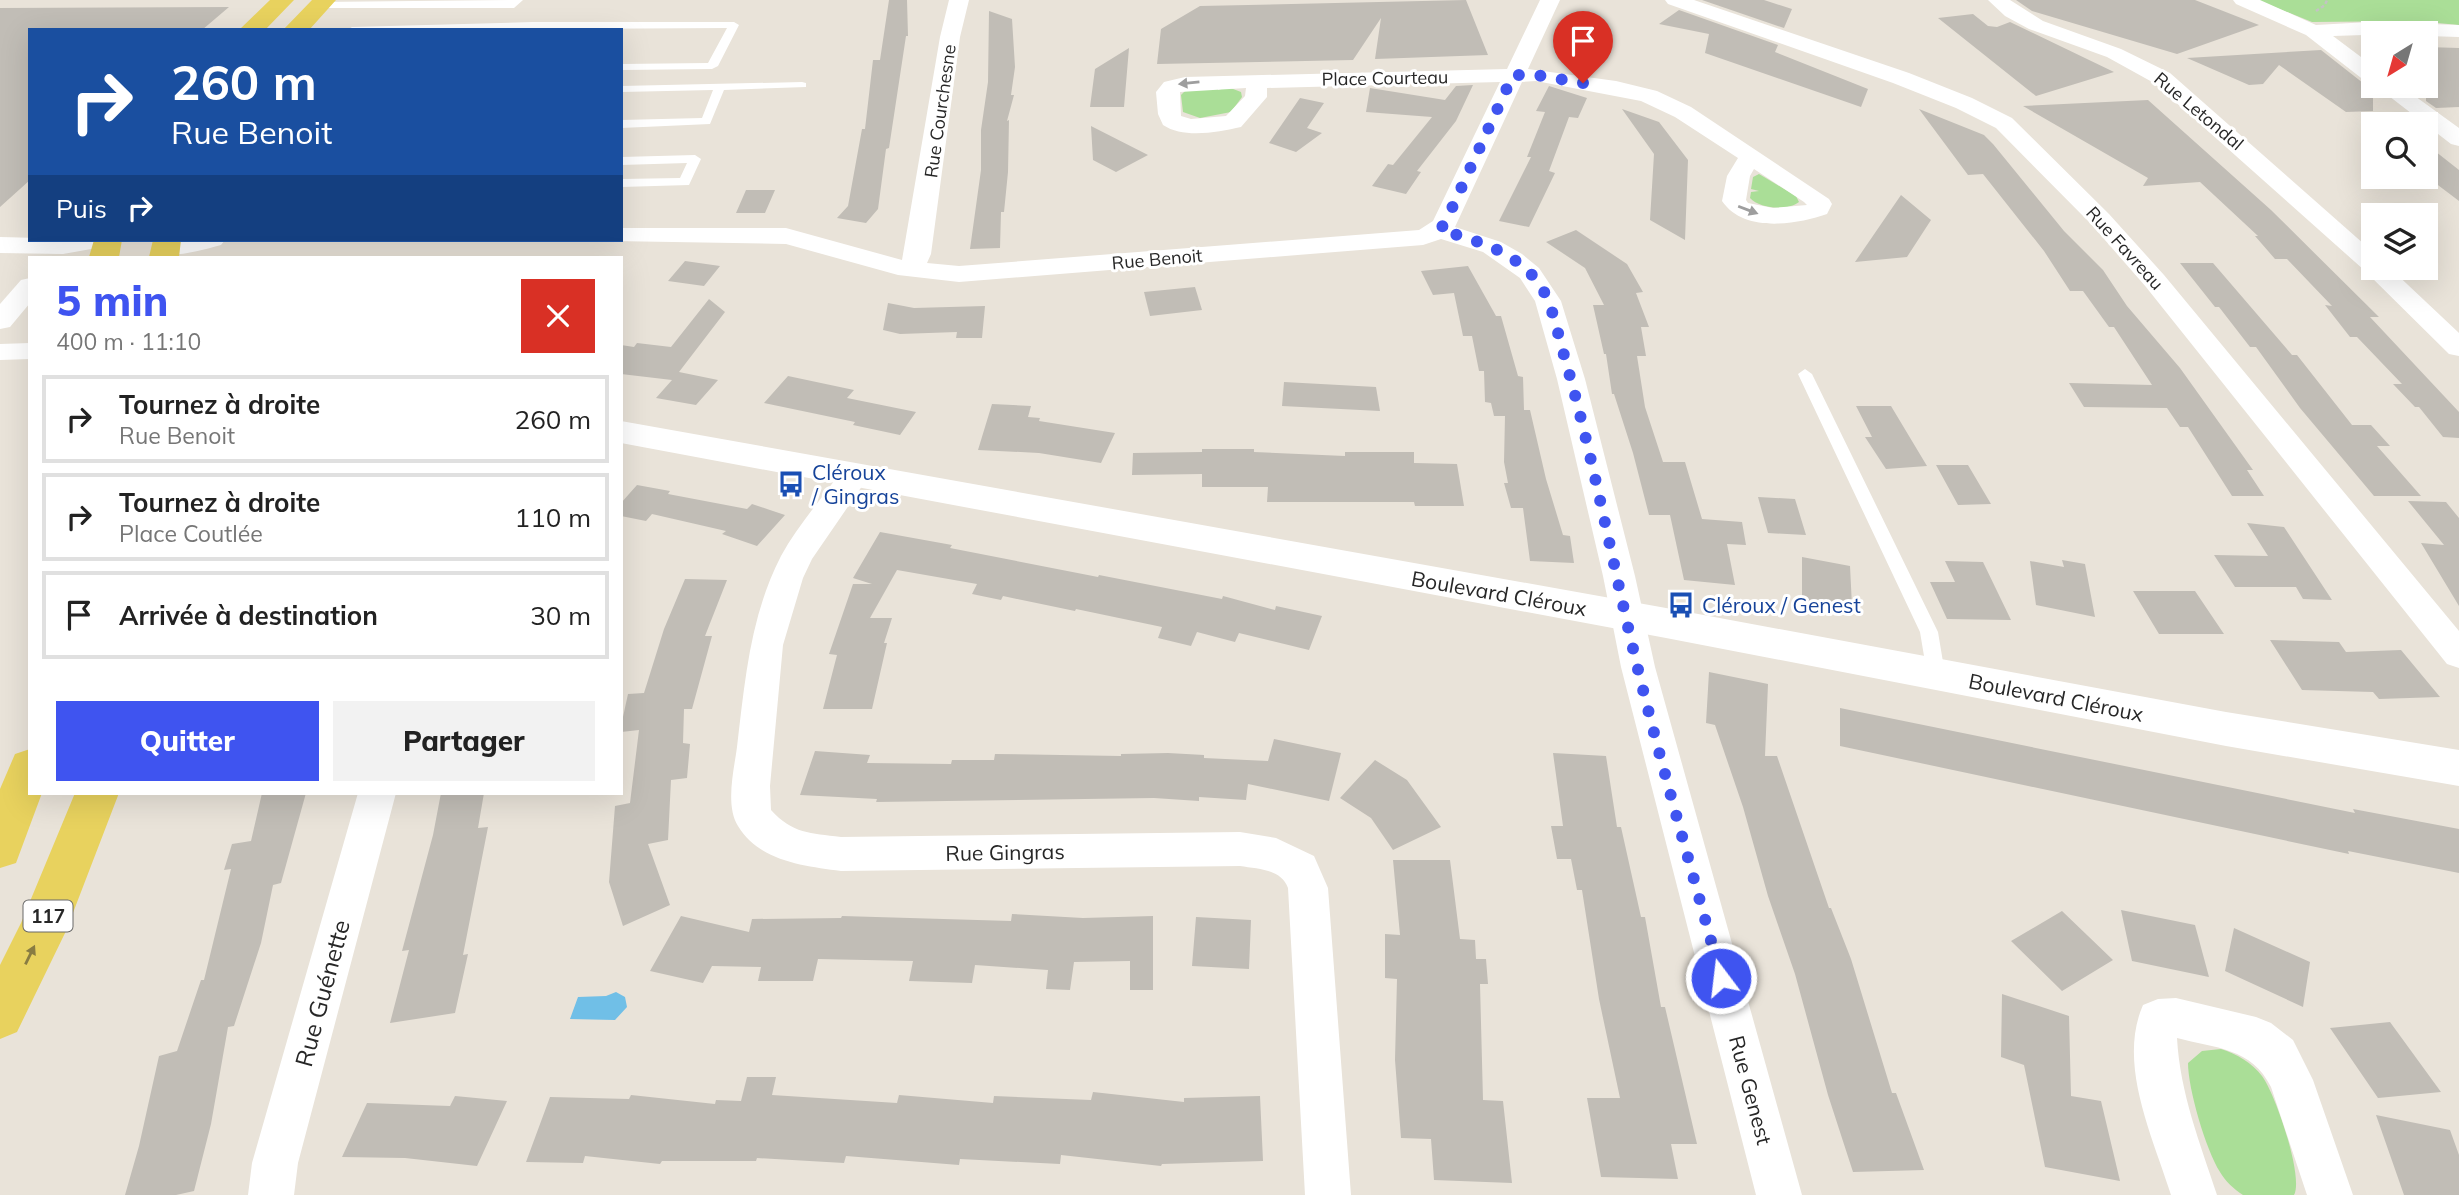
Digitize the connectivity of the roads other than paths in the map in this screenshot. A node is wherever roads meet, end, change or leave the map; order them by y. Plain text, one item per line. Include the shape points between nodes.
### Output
1 (283, 0) edge
2 (518, 0) edge
3 (959, 0) edge
4 (1550, 0) edge
5 (1675, 0) edge
6 (1998, 0) edge
7 (2243, 0) edge
8 (322, 3) edge
9 (379, 3) edge
10 (553, 27) edge
11 (253, 28) edge
12 (298, 28) edge
13 (486, 28) edge
14 (2459, 31) edge
15 (2313, 32) junction
16 (623, 66) edge
17 (2361, 67) edge
18 (1513, 75) junction
19 (1258, 81) dead end
20 (802, 85) dead end
21 (720, 87) junction
22 (623, 89) edge
23 (2404, 98) edge
24 (623, 124) edge
25 (2454, 132) edge
26 (1754, 159) dead end
27 (623, 161) edge
28 (623, 183) edge
29 (924, 222) junction
30 (1440, 230) junction
31 (623, 236) edge
32 (98, 242) edge
33 (200, 242) edge
34 (0, 245) edge
35 (166, 248) edge
36 (840, 250) junction
37 (58, 252) edge
38 (2361, 255) edge
39 (911, 269) junction
40 (2388, 280) edge
41 (28, 288) edge
42 (0, 321) edge
43 (2459, 348) edge
44 (28, 351) edge
45 (0, 352) edge
46 (1805, 374) dead end
47 (623, 432) edge
48 (854, 476) junction
49 (1625, 616) junction
50 (2459, 655) edge
51 (1936, 674) junction
52 (2459, 768) edge
53 (28, 771) edge
54 (96, 795) edge
55 (376, 795) edge
56 (3, 835) edge
57 (0, 1016) edge
58 (271, 1195) edge
59 (1328, 1195) edge
60 (1779, 1195) edge
61 (2194, 1195) edge
62 (2330, 1195) edge

1 - 11 main road
2 - 9 lane via 514,5
3 - 29 street, Rue Courchesne
4 - 18 street
5 - 50 street, Rue Favreau via 1901,78 2004,122 2155,281
6 - 38 street, Rue Letondal via 2022,18 2114,53 2162,78
7 - 15 street
8 - 9 lane
8 - 12 main road
10 - 13 lane
10 - 16 lane via 734,25 712,66
14 - 15 street via 2369,28
15 - 17 street
18 - 19 street, Place Courteau
18 - 26 street, Place Courteau via 1544,76 1649,96 1692,117
18 - 30 street
20 - 21 lane
21 - 22 lane
21 - 24 lane via 706,121
23 - 25 street
27 - 28 lane via 695,159 685,182
29 - 36 street via 894,240
29 - 39 street, Rue Courchesne
30 - 39 street, Rue Benoit via 1413,238 992,273
30 - 49 street, Rue Genest via 1503,252 1530,273 1545,295 1571,379
31 - 36 street, Rue Benoit via 774,235
32 - 37 street
33 - 35 street
34 - 37 street
36 - 39 street, Rue Benoit
40 - 43 street, Rue Letondal
41 - 42 street
44 - 45 street
46 - 51 lane via 1929,632
47 - 48 street, Boulevard Cléroux
48 - 49 street, Boulevard Cléroux
48 - 59 street, Rue Gingras via 791,566 766,645 752,816 771,837 801,849 841,854 1240,849 1276,855 1300,868 1308,888
49 - 51 street, Boulevard Cléroux
49 - 60 street, Rue Genest
51 - 52 street, Boulevard Cléroux
53 - 56 main road
57 -> 54 main road, 117 via 42,931
55 - 58 street, Rue Guénette via 275,1163
61 - 62 street via 2155,1061 2158,1019 2176,1018 2256,1038 2278,1055

